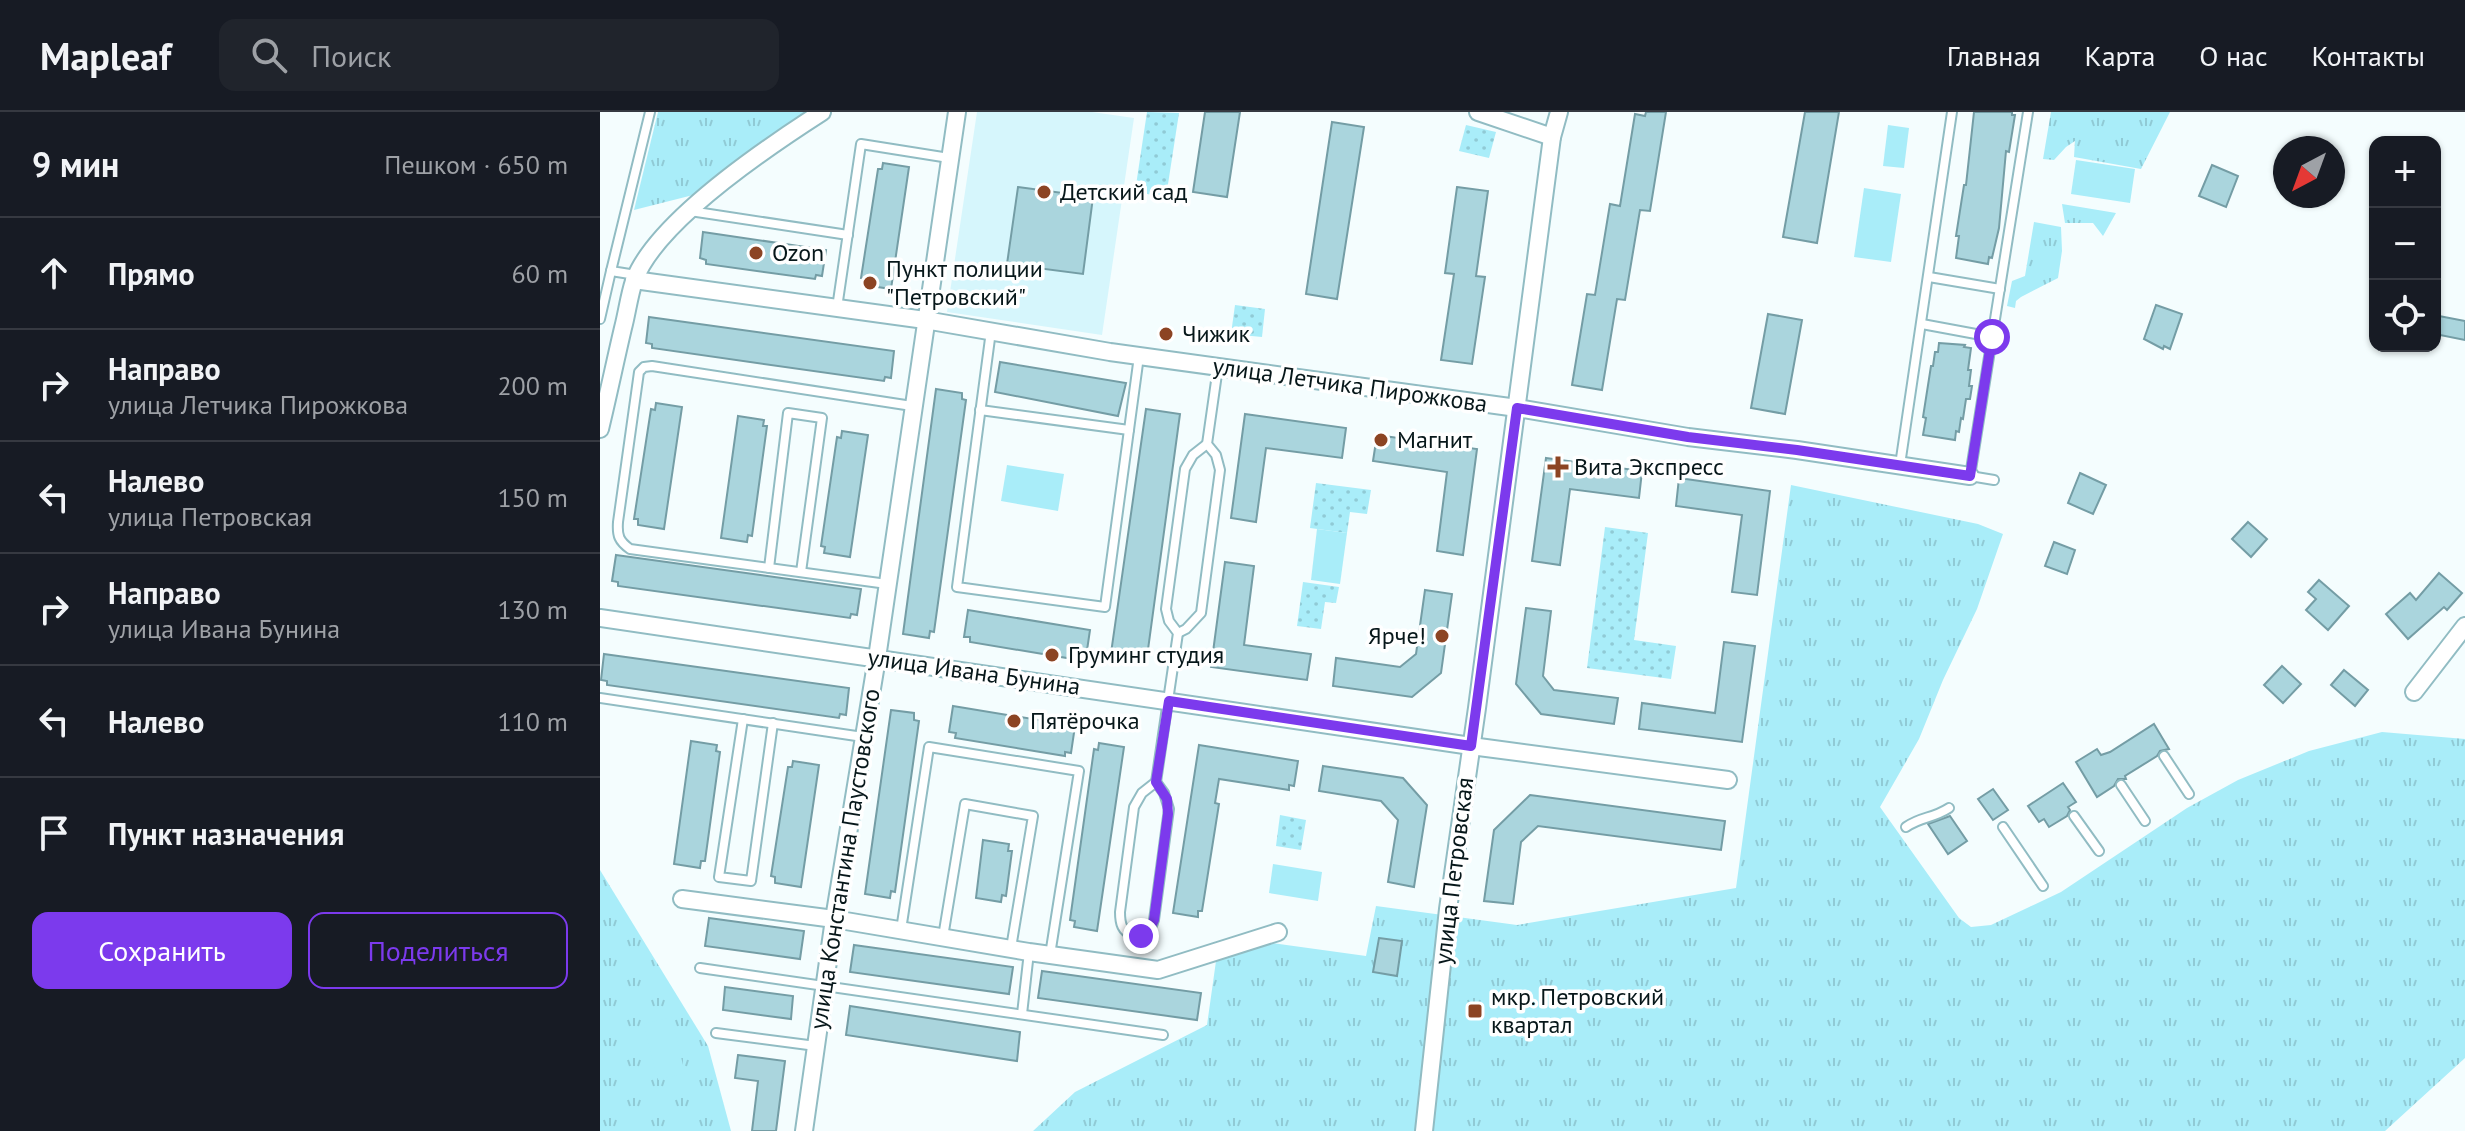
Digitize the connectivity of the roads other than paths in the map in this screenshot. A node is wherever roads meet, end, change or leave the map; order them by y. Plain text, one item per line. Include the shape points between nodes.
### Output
1 (650, 112) edge
2 (822, 112) edge
3 (957, 112) edge
4 (1478, 112) edge
5 (1559, 112) edge
6 (1952, 112) edge
7 (2028, 112) edge
8 (1552, 137) junction
9 (949, 158) junction
10 (689, 211) junction
11 (848, 235) junction
12 (611, 271) junction
13 (636, 277) junction
14 (1929, 277) junction
15 (2000, 289) junction
16 (602, 296) edge
17 (837, 308) junction
18 (600, 319) edge
19 (925, 320) junction
20 (1922, 324) junction
21 (991, 331) junction
22 (1992, 337) junction
23 (1139, 356) junction
24 (1218, 367) junction
25 (912, 406) junction
26 (1517, 408) junction
27 (980, 410) junction
28 (600, 429) edge
29 (1129, 430) junction
30 (1207, 444) junction
31 (1900, 465) junction
32 (1970, 476) junction
33 (1994, 480) dead end
34 (769, 568) junction
35 (801, 572) junction
36 (887, 584) junction
37 (600, 618) edge
38 (2465, 626) edge
39 (1178, 633) junction
40 (877, 658) junction
41 (2414, 692) dead end
42 (600, 698) edge
43 (1169, 701) junction
44 (743, 719) junction
45 (773, 723) junction
46 (863, 737) junction
47 (1471, 746) junction
48 (2164, 756) dead end
49 (1728, 780) dead end
50 (1156, 782) junction
51 (2121, 785) dead end
52 (2189, 794) dead end
53 (1949, 808) dead end
54 (2074, 816) dead end
55 (2145, 821) dead end
56 (1906, 827) dead end
57 (2003, 827) dead end
58 (2099, 851) dead end
59 (2043, 886) dead end
60 (682, 899) dead end
61 (834, 919) junction
62 (901, 930) junction
63 (1278, 932) dead end
64 (943, 938) junction
65 (1011, 949) junction
66 (1029, 952) junction
67 (1050, 955) junction
68 (700, 968) dead end
69 (825, 986) junction
70 (1022, 1014) junction
71 (716, 1033) dead end
72 (1163, 1035) dead end
73 (816, 1046) junction
74 (808, 1130) edge
75 (1424, 1131) edge

1 - 12 lane
2 - 10 street
3 - 9 street, улица Константина Паустовского
4 - 8 street
5 - 8 street, улица Петровская
6 - 14 lane
7 - 15 lane
8 - 26 street, улица Петровская
9 - 11 lane via 861,144
9 - 19 street, улица Константина Паустовского
10 - 11 lane
10 - 13 street via 672,225
11 - 17 lane
12 - 13 lane
12 - 16 lane
13 - 17 street, улица Летчика Пирожкова
13 - 28 street
14 - 15 lane
14 - 20 lane
15 - 22 lane
16 - 18 lane
17 - 19 street, улица Летчика Пирожкова
19 - 21 street, улица Летчика Пирожкова
19 - 25 street, улица Константина Паустовского
20 - 22 lane
20 - 31 lane
21 - 23 street, улица Летчика Пирожкова
21 - 27 lane
22 - 32 lane
23 - 24 street, улица Летчика Пирожкова
23 - 29 lane
24 - 26 street, улица Летчика Пирожкова
24 - 30 lane
25 - 34 lane via 652,366 639,372 618,522 622,543 630,549
25 - 36 street, улица Константина Паустовского
26 - 31 street, улица Летчика Пирожкова
26 - 47 street, улица Петровская
27 - 29 lane
27 - 29 lane via 957,587 1060,601 1105,607
30 - 39 lane via 1185,469 1166,609
30 - 39 lane via 1220,470 1201,613
31 - 32 street, улица Летчика Пирожкова
32 - 33 lane
34 - 35 lane
34 - 35 lane via 788,413 822,418
35 - 36 lane
36 - 40 street, улица Константина Паустовского
37 - 40 street, улица Ивана Бунина
38 - 41 street
39 - 43 lane
40 - 43 street, улица Ивана Бунина
40 - 46 street, улица Константина Паустовского
42 - 44 lane
43 - 47 street, улица Ивана Бунина
43 - 50 lane
44 - 45 lane
44 - 45 lane via 719,877 751,881
45 - 46 lane
46 - 61 street, улица Константина Паустовского
47 - 49 street, улица Ивана Бунина
47 - 75 street, улица Петровская
48 - 52 lane
50 - 50 lane via 1169,809 1154,920 1146,933 1133,936 1123,929 1120,912 1134,807
51 - 55 lane
53 - 56 lane
54 - 58 lane
57 - 59 lane
60 - 61 street
61 - 62 street
61 - 69 street, улица Константина Паустовского
62 - 64 street
62 - 67 lane via 929,747 1079,771
63 - 67 street via 1158,970
64 - 65 street
64 - 65 lane via 965,804 1033,816
65 - 66 street
66 - 67 street
66 - 70 lane
68 - 69 lane
69 - 70 lane
69 - 73 street, улица Константина Паустовского
70 - 72 lane
71 - 73 lane
73 - 74 street, улица Константина Паустовского

